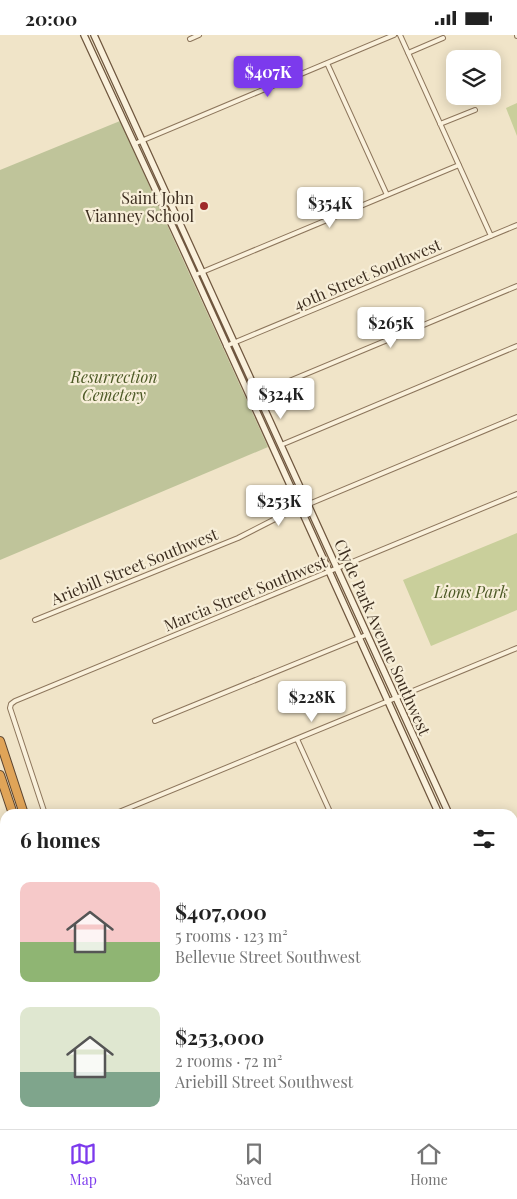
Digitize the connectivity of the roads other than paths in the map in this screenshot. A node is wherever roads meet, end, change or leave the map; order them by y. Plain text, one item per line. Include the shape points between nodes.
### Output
1 (84, 35) edge
2 (94, 35) edge
3 (199, 35) edge
4 (394, 35) edge
5 (400, 35) edge
6 (443, 38) dead end
7 (190, 39) dead end
8 (408, 53) junction
9 (327, 63) junction
10 (475, 109) dead end
11 (440, 125) junction
12 (142, 140) junction
13 (134, 144) junction
14 (459, 165) junction
15 (387, 195) junction
16 (517, 225) edge
17 (492, 236) junction
18 (203, 272) junction
19 (194, 275) junction
20 (517, 286) edge
21 (235, 343) junction
22 (517, 346) edge
23 (226, 347) junction
24 (258, 394) junction
25 (517, 417) edge
26 (281, 445) junction
27 (517, 494) edge
28 (308, 504) junction
29 (300, 507) junction
30 (337, 569) junction
31 (329, 572) junction
32 (35, 620) dead end
33 (366, 635) junction
34 (359, 638) junction
35 (517, 648) edge
36 (396, 699) junction
37 (388, 702) junction
38 (155, 721) dead end
39 (297, 739) junction
40 (0, 741) edge
41 (9, 769) junction
42 (0, 775) edge
43 (11, 809) edge
44 (22, 809) edge
45 (27, 809) edge
46 (43, 809) edge
47 (126, 809) edge
48 (329, 809) edge
49 (436, 809) edge
50 (447, 809) edge

1 - 13 main road, Clyde Park Avenue Southwest
2 - 12 main road, Clyde Park Avenue Southwest
3 - 7 street
4 - 9 street
5 - 8 street
6 - 8 street
8 - 11 street
9 - 12 street
9 - 15 street
10 - 11 street
11 - 14 street
12 - 13 street
12 - 18 main road, Clyde Park Avenue Southwest
13 - 19 main road, Clyde Park Avenue Southwest
14 - 15 street
14 - 17 street
15 - 18 street
16 - 17 street, 40th Street Southwest
17 - 21 street, 40th Street Southwest
18 - 19 street
18 - 21 main road, Clyde Park Avenue Southwest
19 - 23 main road, Clyde Park Avenue Southwest
20 - 24 street
21 - 23 street, 40th Street Southwest
21 - 24 main road, Clyde Park Avenue Southwest
22 - 26 street
23 - 29 main road, Clyde Park Avenue Southwest
24 - 26 main road, Clyde Park Avenue Southwest
25 - 28 street, Ariebill Street Southwest
26 - 28 main road, Clyde Park Avenue Southwest
27 - 30 street, Marcia Street Southwest
28 - 29 street, Ariebill Street Southwest
28 - 30 main road, Clyde Park Avenue Southwest
29 - 31 main road, Clyde Park Avenue Southwest
29 - 32 street, Ariebill Street Southwest via 238,538
30 - 31 street, Marcia Street Southwest
30 - 33 main road, Clyde Park Avenue Southwest
31 - 34 main road, Clyde Park Avenue Southwest
31 - 46 street, Marcia Street Southwest via 11,704
33 - 34 street
33 - 36 main road, Clyde Park Avenue Southwest
34 - 37 main road, Clyde Park Avenue Southwest
34 - 38 street
35 - 36 street
36 - 37 street
36 - 50 main road, Clyde Park Avenue Southwest
37 - 39 street
37 - 49 main road, Clyde Park Avenue Southwest
39 - 47 street
39 - 48 street
40 - 41 highway
41 - 44 highway
41 - 45 highway
42 - 43 highway

